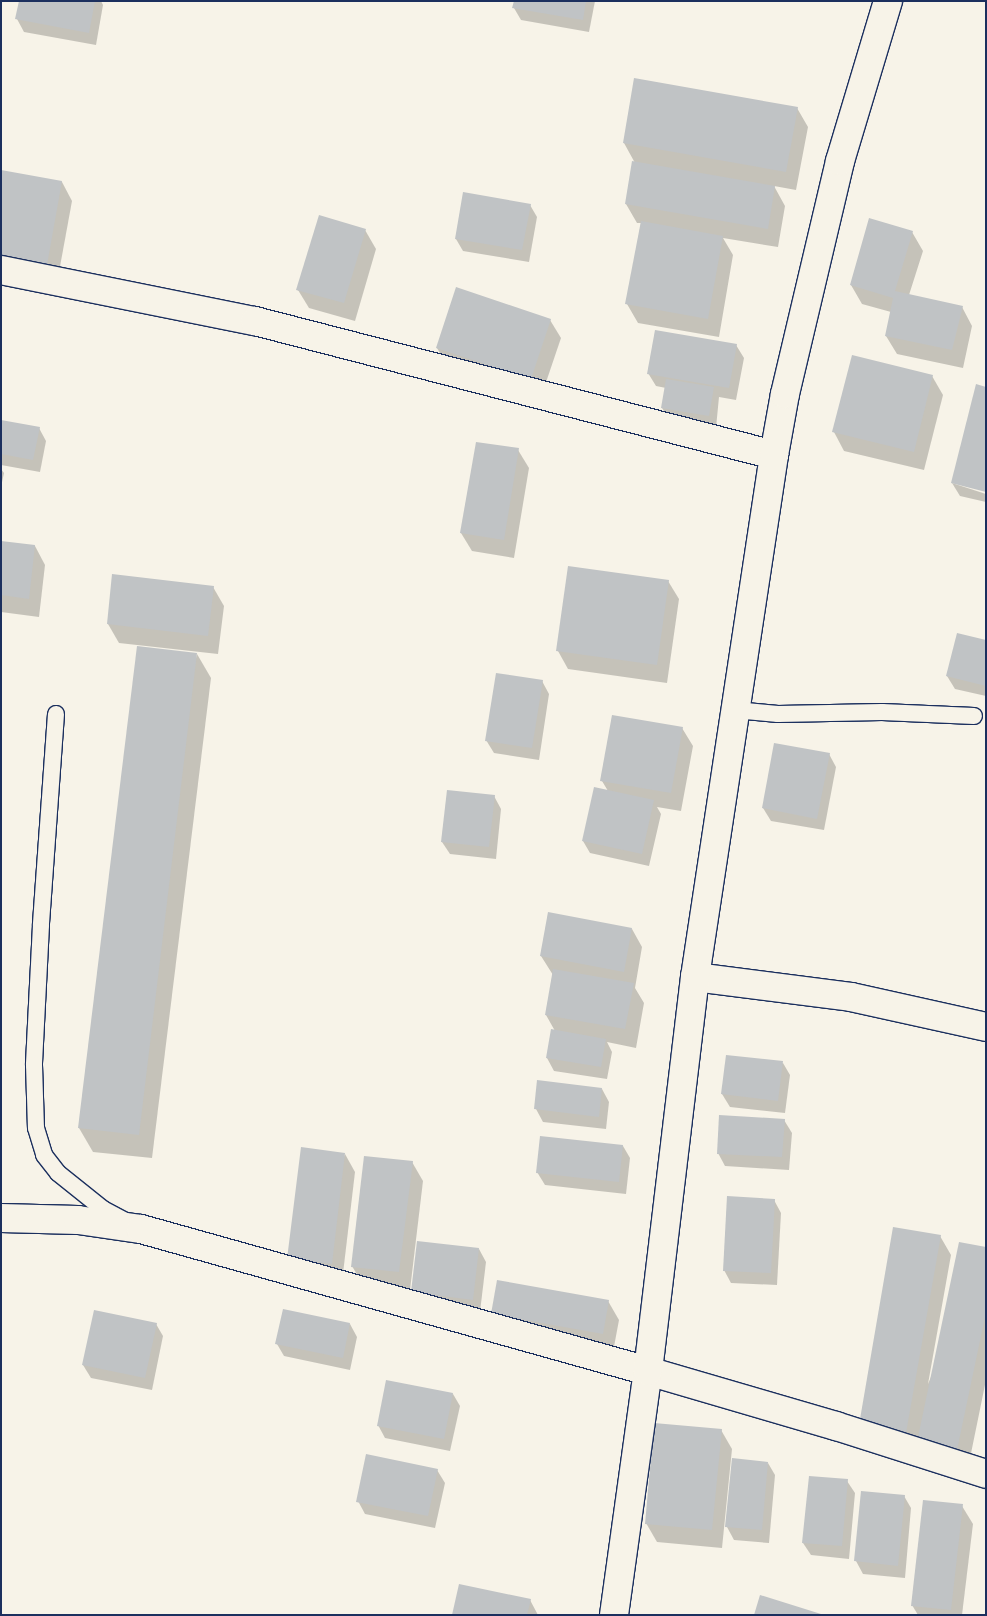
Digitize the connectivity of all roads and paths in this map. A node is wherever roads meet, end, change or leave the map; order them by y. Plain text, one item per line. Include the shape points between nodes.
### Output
1 (888, 1) edge
2 (1, 270) edge
3 (774, 455) junction
4 (735, 710) junction
5 (56, 714) dead end
6 (974, 716) dead end
7 (695, 977) junction
8 (986, 1027) edge
9 (1, 1218) edge
10 (141, 1229) junction
11 (648, 1371) junction
12 (986, 1474) edge
13 (614, 1615) edge

1 - 3 street via 840,161 785,394
2 - 3 street via 255,321
3 - 4 street
4 - 6 lane via 788,714 882,712
4 - 7 street
5 - 10 lane via 34,1066 36,1128 44,1155 58,1173 103,1209
7 - 8 street via 851,996
7 - 11 street
9 - 10 street via 78,1220
10 - 11 street
11 - 12 street
11 - 13 street

